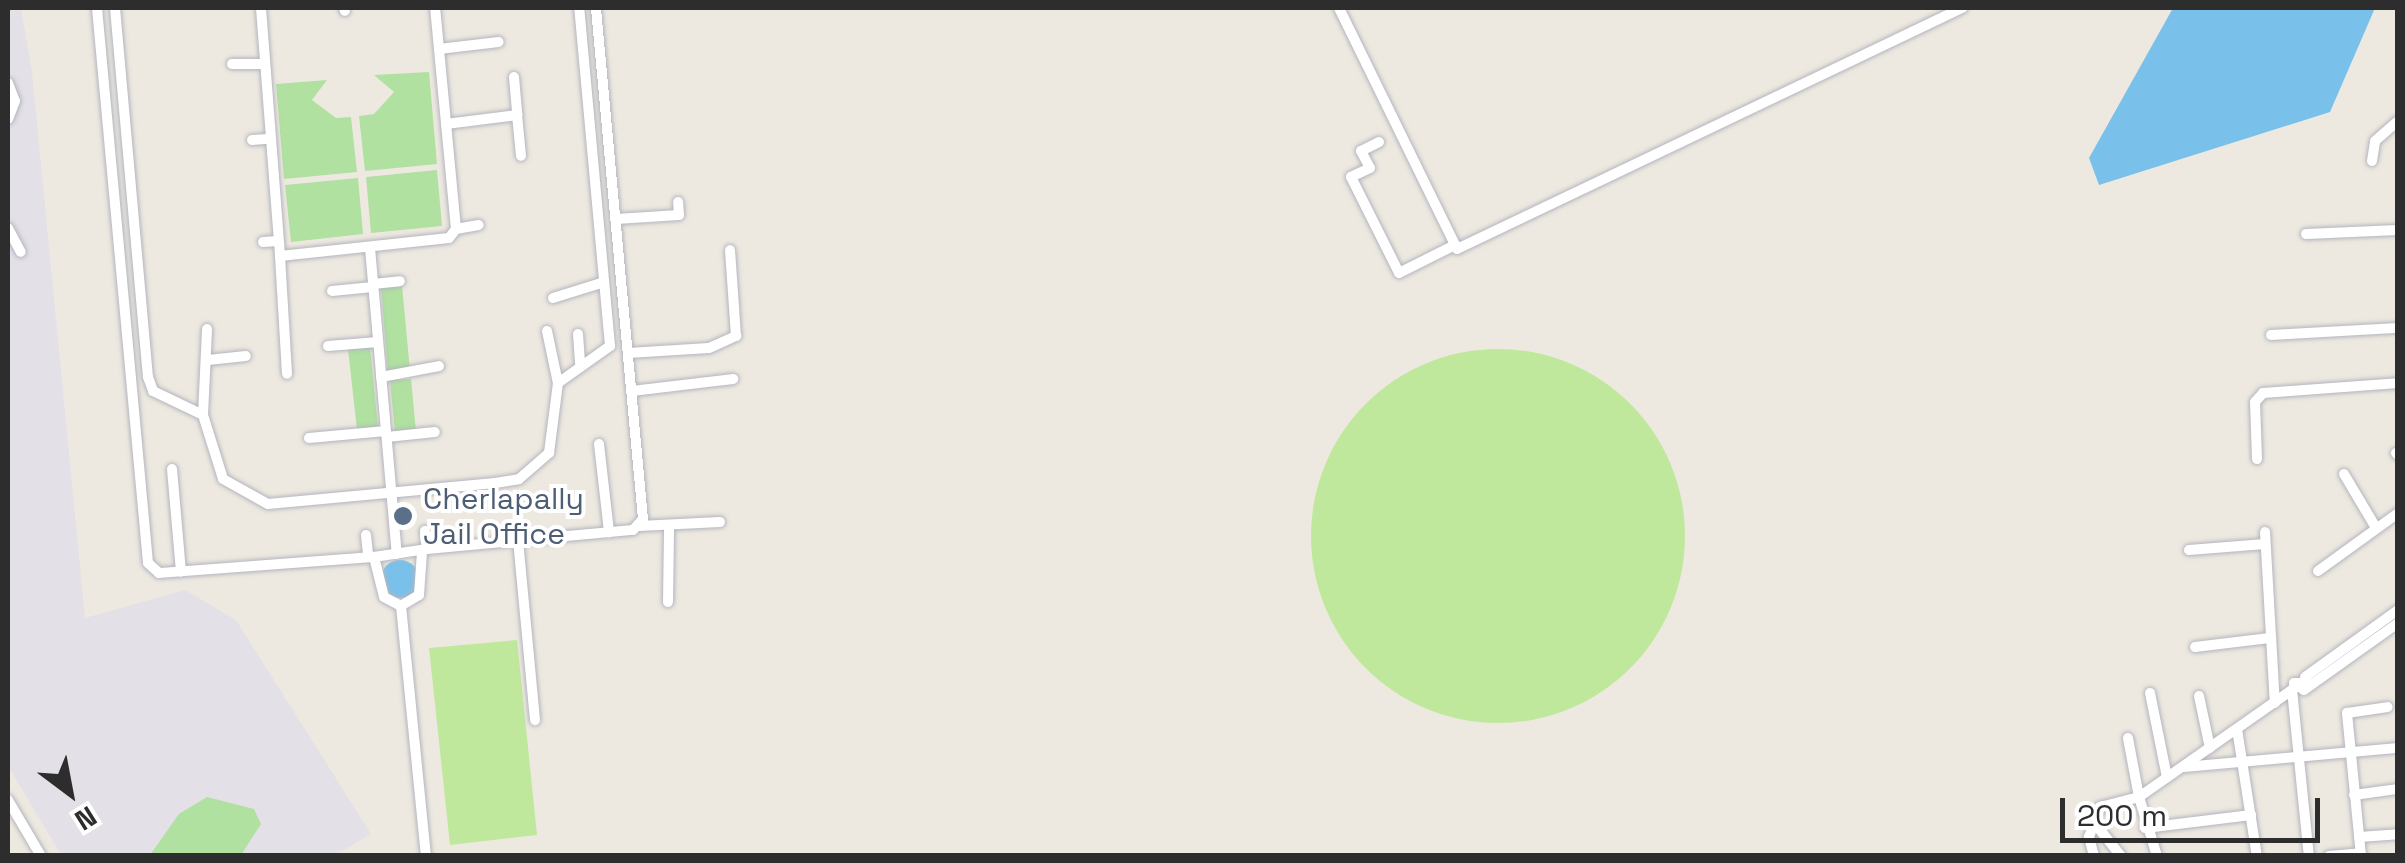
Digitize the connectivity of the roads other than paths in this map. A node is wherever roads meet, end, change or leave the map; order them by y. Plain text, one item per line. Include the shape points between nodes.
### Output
1 (97, 8) edge
2 (115, 8) edge
3 (435, 8) edge
4 (578, 8) edge
5 (596, 8) edge
6 (1339, 8) edge
7 (1962, 8) edge
8 (256, 9) edge
9 (500, 42) dead end
10 (439, 48) junction
11 (615, 56) dead end
12 (601, 58) junction
13 (232, 64) dead end
14 (261, 64) junction
15 (514, 77) dead end
16 (8, 83) edge
17 (617, 96) dead end
18 (604, 98) junction
19 (517, 116) junction
20 (8, 119) edge
21 (2398, 121) edge
22 (446, 124) junction
23 (268, 139) junction
24 (252, 140) dead end
25 (1379, 142) dead end
26 (521, 156) dead end
27 (2372, 161) dead end
28 (678, 202) dead end
29 (616, 219) junction
30 (479, 225) dead end
31 (8, 228) edge
32 (456, 229) junction
33 (2398, 230) edge
34 (2306, 234) dead end
35 (278, 240) junction
36 (263, 242) dead end
37 (1455, 246) junction
38 (370, 248) junction
39 (730, 250) dead end
40 (20, 252) dead end
41 (280, 256) junction
42 (400, 281) dead end
43 (604, 282) junction
44 (373, 285) junction
45 (332, 291) dead end
46 (553, 298) dead end
47 (207, 328) dead end
48 (2398, 328) edge
49 (547, 331) dead end
50 (578, 334) dead end
51 (2271, 335) dead end
52 (378, 342) junction
53 (328, 346) dead end
54 (628, 353) junction
55 (246, 356) dead end
56 (208, 360) junction
57 (580, 364) junction
58 (440, 366) dead end
59 (286, 374) dead end
60 (381, 377) junction
61 (733, 379) dead end
62 (558, 383) junction
63 (2398, 383) edge
64 (632, 391) junction
65 (203, 416) junction
66 (435, 432) dead end
67 (386, 434) junction
68 (309, 438) dead end
69 (599, 444) dead end
70 (2257, 459) dead end
71 (172, 469) dead end
72 (2344, 474) dead end
73 (390, 492) junction
74 (366, 495) junction
75 (368, 508) dead end
76 (2398, 513) edge
77 (720, 522) dead end
78 (639, 526) junction
79 (668, 526) junction
80 (2376, 528) junction
81 (425, 530) dead end
82 (608, 532) junction
83 (366, 535) dead end
84 (518, 540) junction
85 (424, 550) junction
86 (2189, 550) dead end
87 (397, 554) junction
88 (371, 556) junction
89 (181, 572) junction
90 (2318, 572) dead end
91 (668, 602) dead end
92 (401, 606) junction
93 (2398, 610) edge
94 (2398, 623) edge
95 (2269, 638) junction
96 (2195, 646) dead end
97 (2322, 669) junction
98 (2294, 689) junction
99 (2150, 692) dead end
100 (2199, 696) dead end
101 (2275, 703) junction
102 (2388, 707) dead end
103 (535, 720) dead end
104 (2237, 729) junction
105 (2128, 738) dead end
106 (2210, 748) junction
107 (2398, 748) edge
108 (2349, 752) junction
109 (2298, 758) junction
110 (2244, 764) junction
111 (2182, 768) junction
112 (2167, 778) junction
113 (2397, 789) edge
114 (2354, 795) junction
115 (2139, 797) junction
116 (8, 800) edge
117 (2251, 815) junction
118 (2092, 820) junction
119 (2145, 828) junction
120 (2398, 834) edge
121 (2359, 837) junction
122 (2361, 854) edge
123 (41, 856) edge
124 (426, 856) edge
125 (2094, 856) edge
126 (2121, 856) edge
127 (2157, 856) edge
128 (2257, 856) edge
129 (2309, 856) edge
130 (2330, 856) edge

1 - 89 street via 146,556 159,574
2 - 65 street via 148,377 153,391
3 - 10 street
4 - 43 street
5 - 12 street
6 - 37 street
7 - 37 street
8 - 14 street
9 - 10 street
10 - 22 street
11 - 12 street
12 - 18 street
13 - 14 street
14 - 23 street
15 - 19 street
16 - 20 street via 15,101
17 - 18 street
18 - 29 street via 616,150
19 - 22 street
19 - 26 street
21 - 27 street via 2375,141
22 - 32 street
23 - 24 street
23 - 35 street
25 - 37 street via 1361,151 1370,168 1351,178 1399,273
28 - 29 street via 680,216 642,212
29 - 54 street
30 - 32 street
31 - 40 street
32 - 38 street via 449,238
33 - 34 street
35 - 36 street
35 - 41 street
38 - 41 street
38 - 44 street
39 - 54 street via 736,336
41 - 59 street
42 - 44 street
43 - 46 street
43 - 57 street via 610,346
44 - 45 street
44 - 52 street
47 - 56 street
48 - 51 street
49 - 62 street
50 - 57 street
52 - 53 street
52 - 60 street
54 - 64 street
55 - 56 street
56 - 65 street
57 - 62 street
58 - 60 street
60 - 67 street
61 - 64 street
62 - 73 street via 558,433 536,469 495,483
63 - 70 street via 2263,393
64 - 78 street
65 - 74 street via 222,479 242,495 268,504
66 - 67 street
67 - 68 street
67 - 73 street
69 - 82 street
71 - 89 street
72 - 80 street
73 - 74 street
73 - 87 street
74 - 75 street
76 - 80 street
77 - 79 street
78 - 79 street
78 - 82 street
79 - 91 street
80 - 90 street
81 - 85 street
82 - 84 street
83 - 88 street
84 - 85 street
84 - 103 street
85 - 87 street
85 - 92 street via 419,595
86 - 95 street via 2265,538
87 - 88 street
88 - 89 street
88 - 92 street via 376,584
92 - 124 street
93 - 97 street
94 - 97 street
95 - 96 street
95 - 101 street
97 - 98 street
98 - 101 street
98 - 109 street
99 - 112 street
100 - 106 street
101 - 104 street
102 - 108 street via 2347,712
104 - 106 street
104 - 110 street
105 - 115 street
106 - 111 street
107 - 108 street
108 - 109 street
108 - 114 street
109 - 110 street
109 - 129 street
110 - 111 street
110 - 117 street
111 - 112 street
112 - 115 street
113 - 114 street
114 - 121 street
115 - 118 street via 2100,807
115 - 119 street
116 - 123 street
117 - 119 street
117 - 128 street
118 - 125 street
118 - 126 street
119 - 127 street
120 - 121 street
121 - 122 street
122 - 130 street

